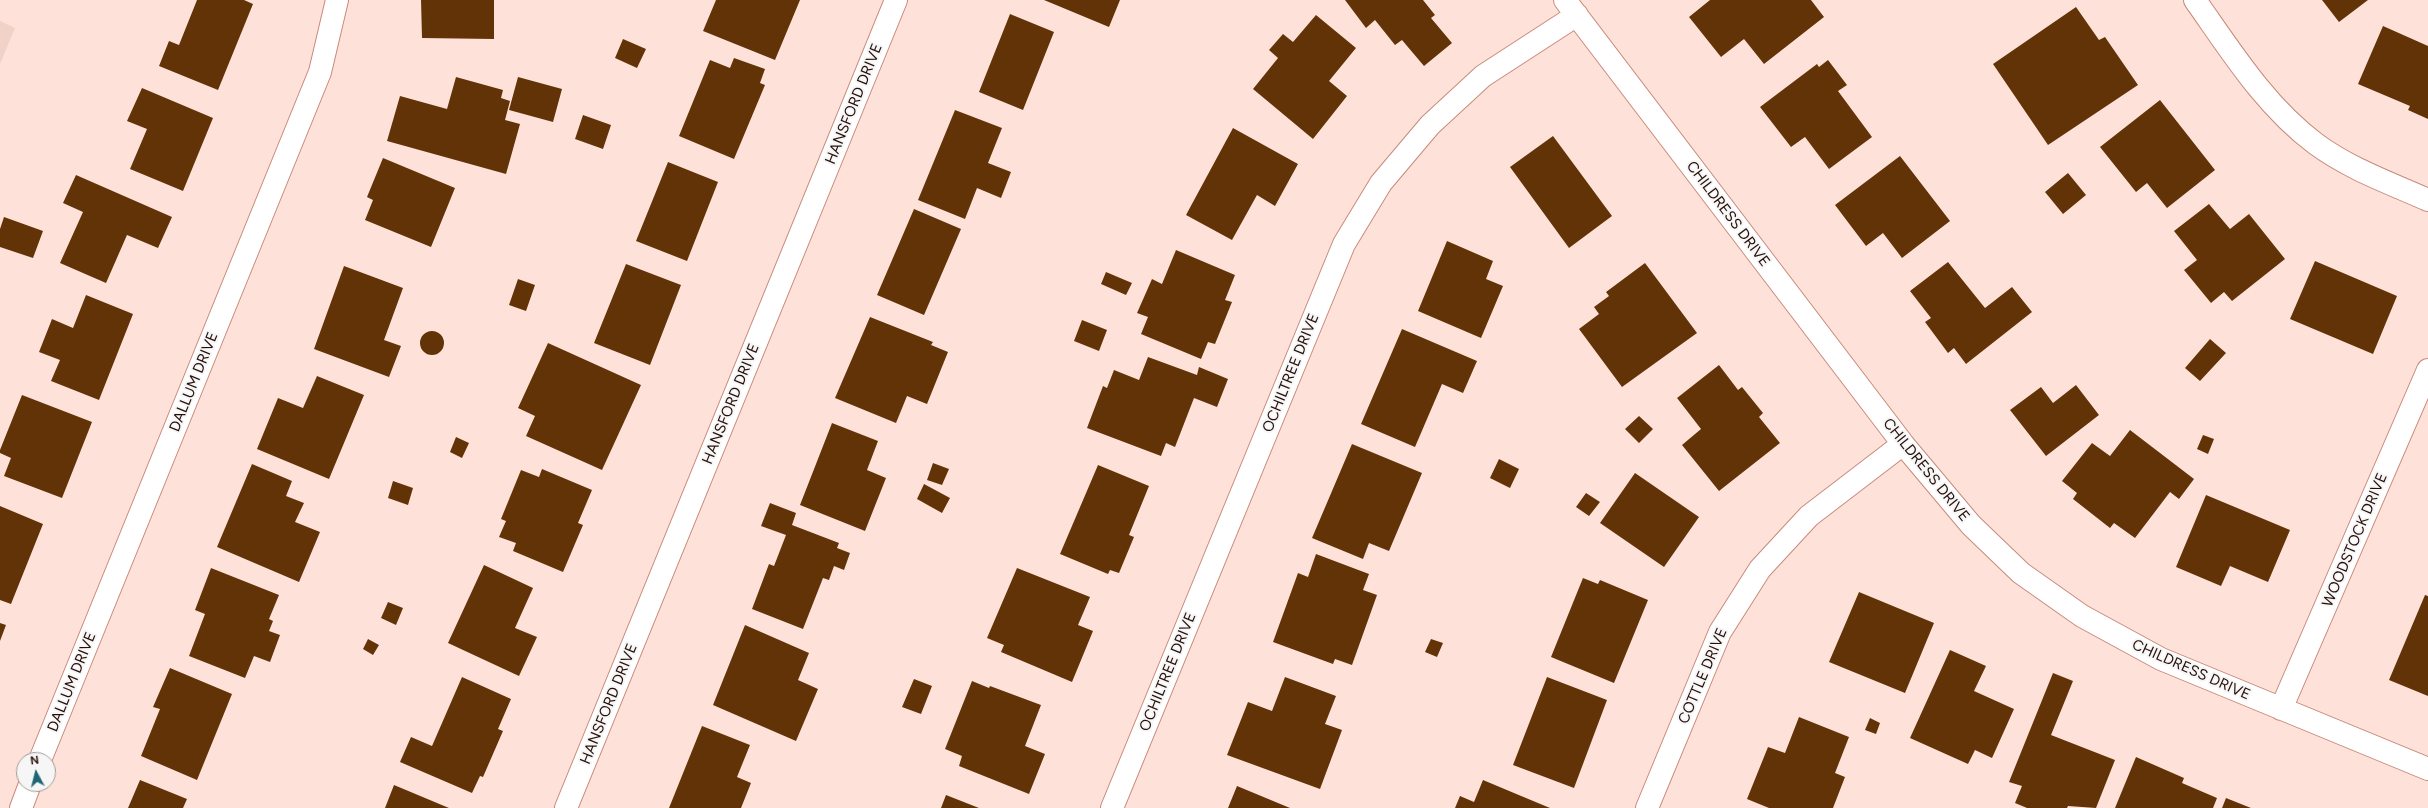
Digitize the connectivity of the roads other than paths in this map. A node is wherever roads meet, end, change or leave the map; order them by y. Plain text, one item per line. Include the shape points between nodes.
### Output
1 (337, 0) edge
2 (896, 0) edge
3 (2195, 0) edge
4 (1571, 8) edge
5 (2428, 200) edge
6 (2428, 370) edge
7 (1903, 444) junction
8 (2281, 709) junction
9 (43, 752) edge
10 (2428, 769) edge
11 (27, 792) edge
12 (21, 808) edge
13 (566, 808) edge
14 (1112, 808) edge
15 (1647, 808) edge

1 - 9 street, DALLUM DRIVE via 320,72
2 - 13 street, HANSFORD DRIVE
3 - 5 street via 2250,79 2284,116 2316,144 2356,168
4 - 7 street, CHILDRESS DRIVE
4 - 14 street, OCHILTREE DRIVE via 1483,76 1430,125 1381,183 1344,244
6 - 8 street, WOODSTOCK DRIVE
7 - 8 street, CHILDRESS DRIVE via 1972,525 2021,573 2082,616 2161,659
7 - 15 street, COTTLE DRIVE via 1809,516 1760,569 1720,632
8 - 10 street, CHILDRESS DRIVE
11 - 12 street

